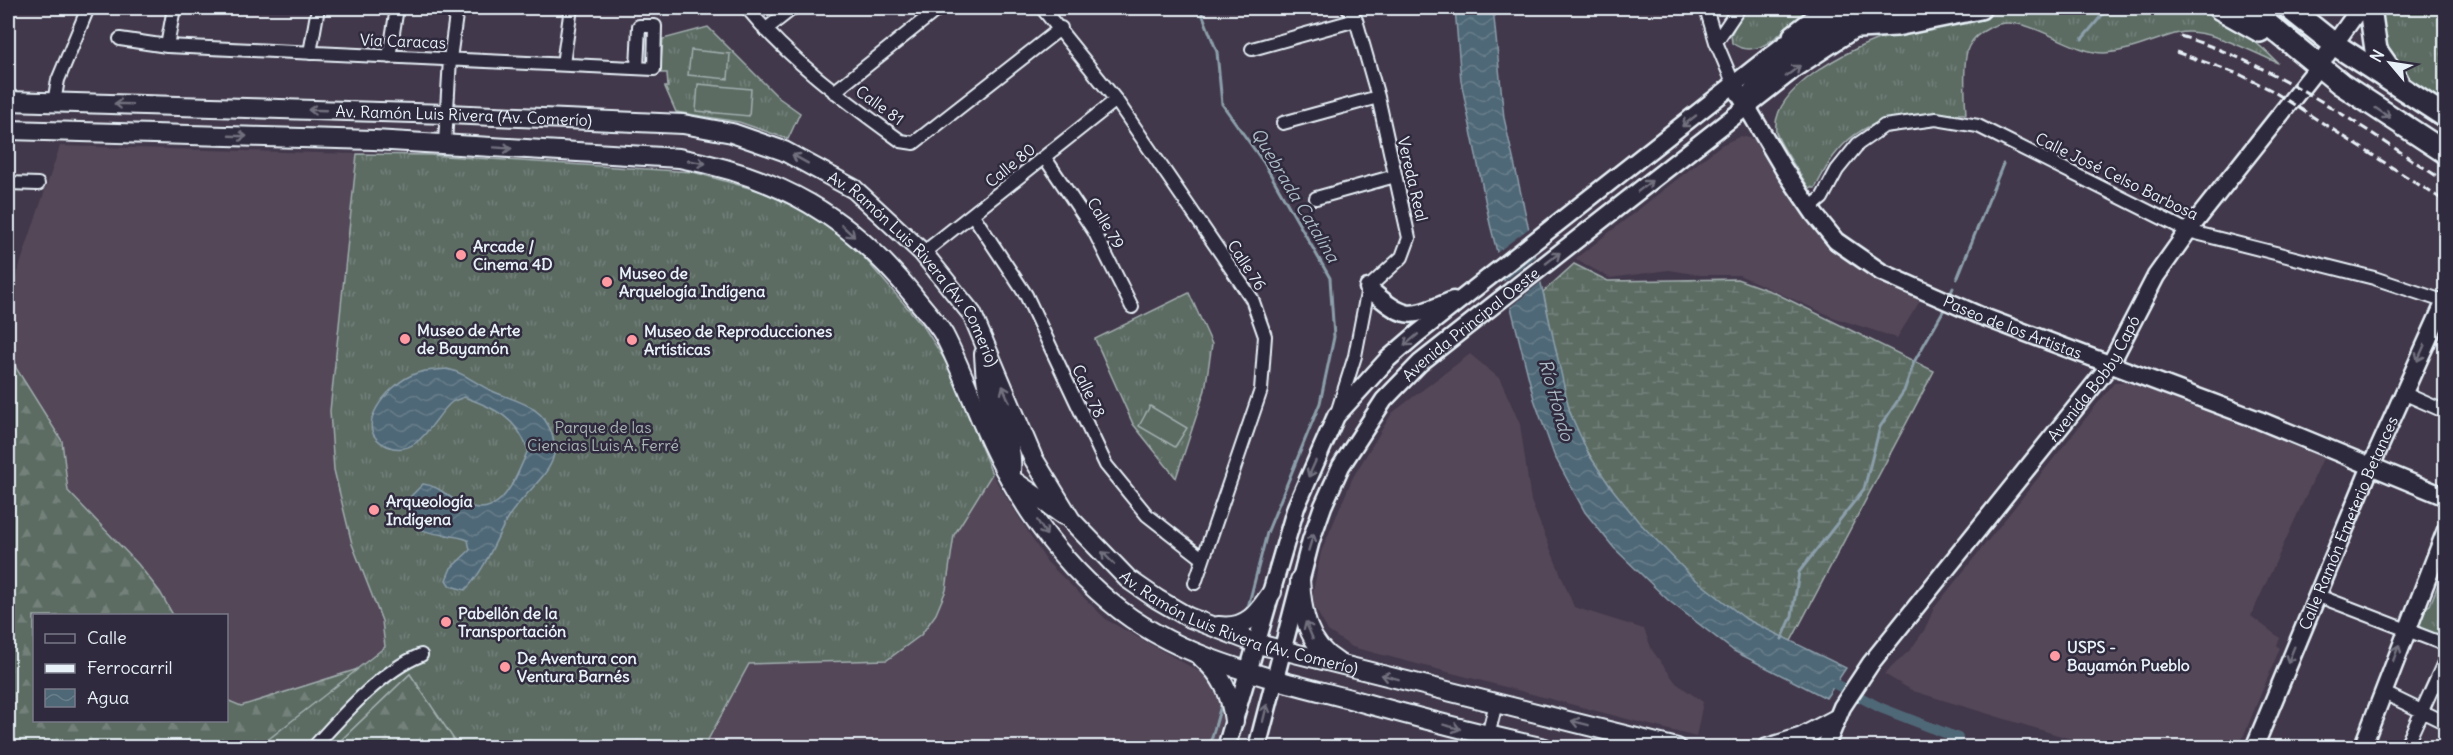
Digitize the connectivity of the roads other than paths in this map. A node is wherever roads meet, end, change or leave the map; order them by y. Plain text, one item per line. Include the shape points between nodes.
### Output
1 (88, 8) edge
2 (174, 8) edge
3 (318, 8) edge
4 (397, 8) edge
5 (457, 8) edge
6 (571, 8) edge
7 (747, 8) edge
8 (793, 8) edge
9 (939, 8) edge
10 (1042, 8) edge
11 (1348, 8) edge
12 (1706, 8) edge
13 (1739, 8) edge
14 (1830, 8) edge
15 (1871, 8) edge
16 (1911, 8) edge
17 (1980, 8) edge
18 (2219, 8) edge
19 (2248, 8) edge
20 (2289, 8) edge
21 (2360, 8) edge
22 (2370, 8) edge
23 (1858, 17) edge
24 (1356, 20) junction
25 (1061, 28) junction
26 (765, 30) junction
27 (120, 39) dead end
28 (1716, 42) junction
29 (1785, 44) junction
30 (2334, 44) junction
31 (168, 46) junction
32 (1252, 49) dead end
33 (310, 53) junction
34 (389, 57) junction
35 (450, 59) junction
36 (563, 64) junction
37 (2318, 67) junction
38 (638, 68) dead end
39 (1734, 85) junction
40 (2405, 90) junction
41 (834, 92) junction
42 (1378, 97) junction
43 (1116, 100) junction
44 (8, 101) edge
45 (54, 102) junction
46 (1747, 107) junction
47 (447, 114) junction
48 (2445, 117) edge
49 (1283, 123) dead end
50 (8, 130) edge
51 (445, 143) junction
52 (2445, 153) edge
53 (1045, 158) junction
54 (1395, 176) junction
55 (8, 183) edge
56 (38, 184) dead end
57 (1316, 198) dead end
58 (1810, 208) junction
59 (973, 216) junction
60 (2188, 231) junction
61 (923, 253) junction
62 (1368, 288) junction
63 (1474, 291) junction
64 (2445, 301) edge
65 (1132, 307) dead end
66 (981, 335) junction
67 (2110, 365) junction
68 (2403, 393) junction
69 (2445, 412) edge
70 (1336, 416) junction
71 (2371, 466) junction
72 (1010, 479) junction
73 (2445, 497) edge
74 (1076, 526) junction
75 (2445, 530) edge
76 (1202, 558) junction
77 (1300, 580) junction
78 (1195, 583) dead end
79 (1272, 592) junction
80 (2316, 596) junction
81 (1204, 624) junction
82 (2405, 629) junction
83 (1258, 644) junction
84 (2445, 645) edge
85 (1281, 650) junction
86 (1196, 653) junction
87 (421, 655) dead end
88 (2445, 658) edge
89 (1343, 666) junction
90 (1248, 673) junction
91 (1274, 679) junction
92 (2382, 692) junction
93 (1496, 703) junction
94 (2421, 711) junction
95 (1836, 719) junction
96 (1234, 721) junction
97 (2445, 723) edge
98 (1486, 742) edge
99 (314, 747) edge
100 (1226, 747) edge
101 (1257, 747) edge
102 (1545, 747) edge
103 (1677, 747) edge
104 (1767, 747) edge
105 (1826, 747) edge
106 (2254, 747) edge
107 (2362, 747) edge
108 (2405, 747) edge

1 - 45 street via 58,80
2 - 31 street
3 - 33 street
4 - 34 street
5 - 35 street
6 - 36 street
7 - 26 street, Calle 81
8 - 26 street
9 - 41 street
10 - 25 street, Calle 76
11 - 24 street, Vereda Real
12 - 28 street, Paseo de los Artistas
13 - 28 street
14 - 29 highway
15 - 46 highway via 1815,36 1766,72
16 - 23 highway
17 - 23 highway via 1896,25
18 - 37 highway
19 - 37 highway
20 - 30 highway
21 - 30 street, Avenida Bobby Capó
22 - 40 highway via 2376,50
23 - 29 highway via 1836,16
46 -> 23 street, Avenida Principal Oeste
24 - 32 street
24 - 42 street, Vereda Real
25 - 41 street, Calle 81 via 914,143 901,141
25 - 43 street, Calle 76
26 - 41 street, Calle 81
27 - 31 street, Vía Caracas
28 - 39 street, Paseo de los Artistas
29 - 39 street, Avenida Principal Oeste
30 - 37 street, Avenida Bobby Capó
30 - 40 highway
31 - 33 street, Vía Caracas
33 - 34 street, Vía Caracas
34 - 35 street, Vía Caracas
35 - 36 street, Vía Caracas
35 - 47 street
36 - 38 street, Vía Caracas
37 -> 52 highway
37 - 60 street, Avenida Bobby Capó
39 - 46 street, Paseo de los Artistas
39 -> 63 street, Avenida Principal Oeste
40 - 48 highway
42 - 49 street
42 - 54 street, Vereda Real
43 - 53 street, Calle 80
43 - 76 street, Calle 76 via 1252,299 1265,336 1261,390
44 - 45 main road, Av. Ramón Luis Rivera (Av. Comerío)
47 -> 45 main road, Av. Ramón Luis Rivera (Av. Comerío)
46 - 58 street, Paseo de los Artistas
77 -> 46 street, Avenida Principal Oeste via 1323,506 1341,466 1384,400 1420,363
47 - 51 street
61 -> 47 main road, Av. Ramón Luis Rivera (Av. Comerío) via 854,189 784,151 732,133 683,124
50 -> 51 main road, Av. Ramón Luis Rivera (Av. Comerío)
51 -> 72 main road, Av. Ramón Luis Rivera (Av. Comerío) via 679,158 712,164 771,183 834,217 898,277 943,332
53 - 59 street, Calle 80
53 - 65 street, Calle 79 via 1094,231
54 - 57 street
54 - 62 street, Vereda Real via 1409,238 1402,257
55 - 56 street
58 - 60 street, Calle José Celso Barbosa via 1822,198 1837,170 1858,144 1884,126 1936,119 1978,126
58 - 67 street, Paseo de los Artistas via 1851,254 1923,292
59 - 61 street, Calle 80
59 - 76 street, Calle 78 via 1026,296 1106,465 1147,515
60 - 64 street, Calle José Celso Barbosa via 2374,278
60 - 67 street, Avenida Bobby Capó via 2156,276
61 - 66 main road, Av. Ramón Luis Rivera (Av. Comerío) via 972,314
62 - 63 street via 1397,312 1409,316
62 - 70 street via 1355,356
63 -> 70 street, Avenida Principal Oeste via 1388,358
64 -> 68 street, Calle Ramón Emeterio Betances
66 - 72 main road via 985,380 1014,461
74 -> 66 main road, Av. Ramón Luis Rivera (Av. Comerío) via 1034,458
67 - 71 street, Paseo de los Artistas
67 - 95 street, Avenida Bobby Capó via 1871,663
68 - 69 street
68 - 71 street, Calle Ramón Emeterio Betances
70 -> 79 street, Avenida Principal Oeste via 1296,507
71 - 73 street, Paseo de los Artistas
71 - 80 street, Calle Ramón Emeterio Betances
72 - 74 main road
72 -> 86 main road, Av. Ramón Luis Rivera (Av. Comerío) via 1048,538 1109,602
81 -> 74 main road, Av. Ramón Luis Rivera (Av. Comerío) via 1128,579
75 - 82 street
76 - 78 street, Calle 76
77 - 85 street, Avenida Principal Oeste
89 -> 77 main road via 1327,656 1312,638 1304,617
79 - 81 main road via 1245,623 1224,627
79 - 83 street, Avenida Principal Oeste
80 - 82 street
80 -> 106 street, Calle Ramón Emeterio Betances
81 - 83 main road, Av. Ramón Luis Rivera (Av. Comerío)
82 - 84 street
92 -> 82 street
83 - 85 main road, Av. Ramón Luis Rivera (Av. Comerío)
83 - 90 street, Avenida Principal Oeste
85 - 89 main road, Av. Ramón Luis Rivera (Av. Comerío)
85 - 91 street, Avenida Principal Oeste
86 - 90 main road, Av. Ramón Luis Rivera (Av. Comerío)
86 - 96 main road via 1224,682
87 - 99 street via 407,661 349,709
88 - 94 street
93 -> 89 main road, Av. Ramón Luis Rivera (Av. Comerío)
90 - 91 main road, Av. Ramón Luis Rivera (Av. Comerío)
90 - 96 street, Avenida Principal Oeste
91 -> 98 main road, Av. Ramón Luis Rivera (Av. Comerío)
101 -> 91 street, Avenida Principal Oeste
92 - 94 street
92 - 107 street
93 - 98 street
103 -> 93 main road, Av. Ramón Luis Rivera (Av. Comerío)
94 - 97 street
94 - 108 street
95 - 104 main road via 1802,737
95 - 105 street, Avenida Bobby Capó
96 - 100 street, Avenida Principal Oeste
98 - 102 main road, Av. Ramón Luis Rivera (Av. Comerío)

